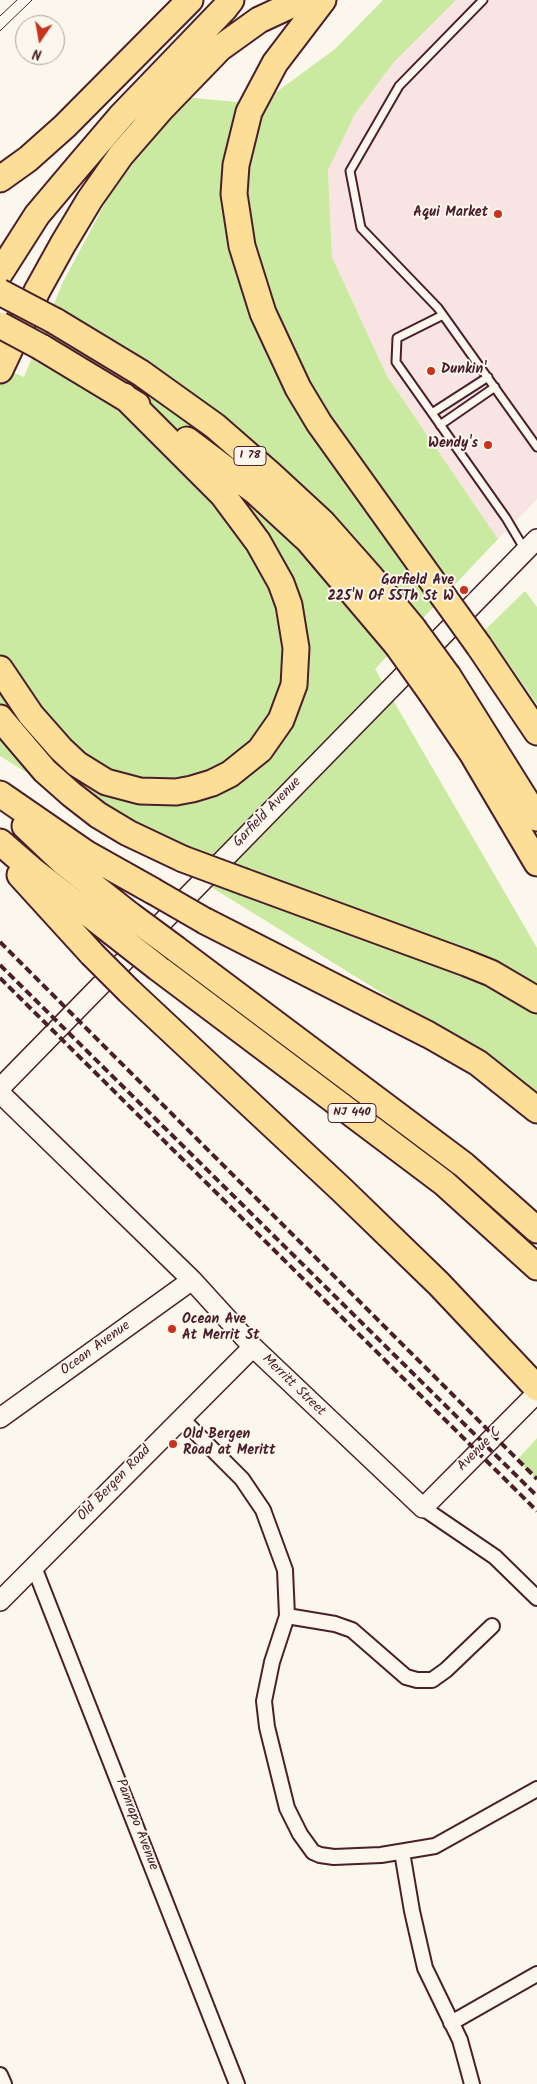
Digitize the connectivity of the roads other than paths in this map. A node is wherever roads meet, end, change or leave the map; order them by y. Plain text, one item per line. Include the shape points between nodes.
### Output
1 (190, 0) edge
2 (230, 0) edge
3 (302, 0) edge
4 (323, 0) edge
5 (483, 0) edge
6 (4, 176) edge
7 (0, 273) edge
8 (0, 292) edge
9 (443, 315) junction
10 (0, 324) edge
11 (0, 370) edge
12 (488, 377) junction
13 (495, 387) junction
14 (124, 396) junction
15 (432, 413) junction
16 (440, 425) junction
17 (537, 447) edge
18 (531, 544) edge
19 (405, 636) junction
20 (0, 668) edge
21 (440, 685) junction
22 (0, 718) edge
23 (537, 732) edge
24 (0, 794) edge
25 (0, 803) edge
26 (537, 818) edge
27 (0, 842) edge
28 (0, 853) edge
29 (537, 863) edge
30 (537, 1000) edge
31 (0, 1088) edge
32 (0, 1094) edge
33 (537, 1110) edge
34 (537, 1230) edge
35 (537, 1267) edge
36 (192, 1280) junction
37 (253, 1347) junction
38 (537, 1388) edge
39 (537, 1392) edge
40 (0, 1418) edge
41 (181, 1418) junction
42 (423, 1508) junction
43 (34, 1568) junction
44 (537, 1598) edge
45 (0, 1601) edge
46 (287, 1616) junction
47 (492, 1626) dead end
48 (537, 1789) edge
49 (402, 1852) junction
50 (537, 1974) edge
51 (451, 2023) junction
52 (0, 2074) edge
53 (4, 2084) edge
54 (237, 2084) edge
55 (472, 2084) edge

1 - 6 highway via 65,126
2 - 7 highway via 122,115 37,215
3 - 11 highway via 259,20 220,48 161,108 121,155 63,244
4 - 23 highway, bridge via 275,62 249,112 236,165 234,194 242,246 263,313 298,388 319,423
5 - 9 lane via 399,86 350,171 361,228
8 - 19 highway, I 78, bridge via 141,373 215,426 323,524 370,575
9 - 12 lane
9 - 15 lane via 397,338 396,362
10 - 14 highway, I 78, bridge
12 - 13 lane
12 - 15 lane
13 - 16 lane
13 - 17 lane
14 - 19 highway, I 78 via 256,492
14 - 20 highway via 223,495 258,542 281,583 294,627 296,648 294,685 281,720 260,750 230,774 192,789 140,791 106,782 77,764 30,715
15 - 16 lane
16 - 18 lane via 506,518
18 - 31 main road, Garfield Avenue
19 - 21 highway, I 78, bridge
21 - 26 highway, I 78
21 - 29 highway, I 78 via 472,753
22 - 30 highway, bridge via 45,771 98,815 128,833 183,859 474,966
24 - 33 highway, bridge via 87,854 205,921 478,1063
25 - 34 highway, NJ 440, bridge via 63,862 457,1159
27 - 35 highway, NJ 440, bridge via 158,968 444,1183
28 - 38 highway, bridge via 129,991 363,1210 439,1284
32 - 36 main road, Merritt Street
36 - 37 main road, Merritt Street
36 - 40 main road, Ocean Avenue
37 - 41 main road, Old Bergen Road
37 - 42 main road, Merritt Street
39 - 42 main road, Avenue C
41 - 43 main road, Old Bergen Road
41 - 46 street via 242,1479 263,1510 285,1570
42 - 44 street, Merritt Street via 495,1557
43 - 45 main road, Old Bergen Road
43 - 54 street, Pamrapo Avenue
46 - 47 street via 352,1630 406,1677 417,1680 432,1680 446,1670
46 - 49 street via 264,1701 266,1727 287,1808 308,1846 320,1855
48 - 49 street via 435,1846
49 - 51 street via 425,1968
50 - 51 street
51 - 55 street via 460,2040
52 - 53 street

